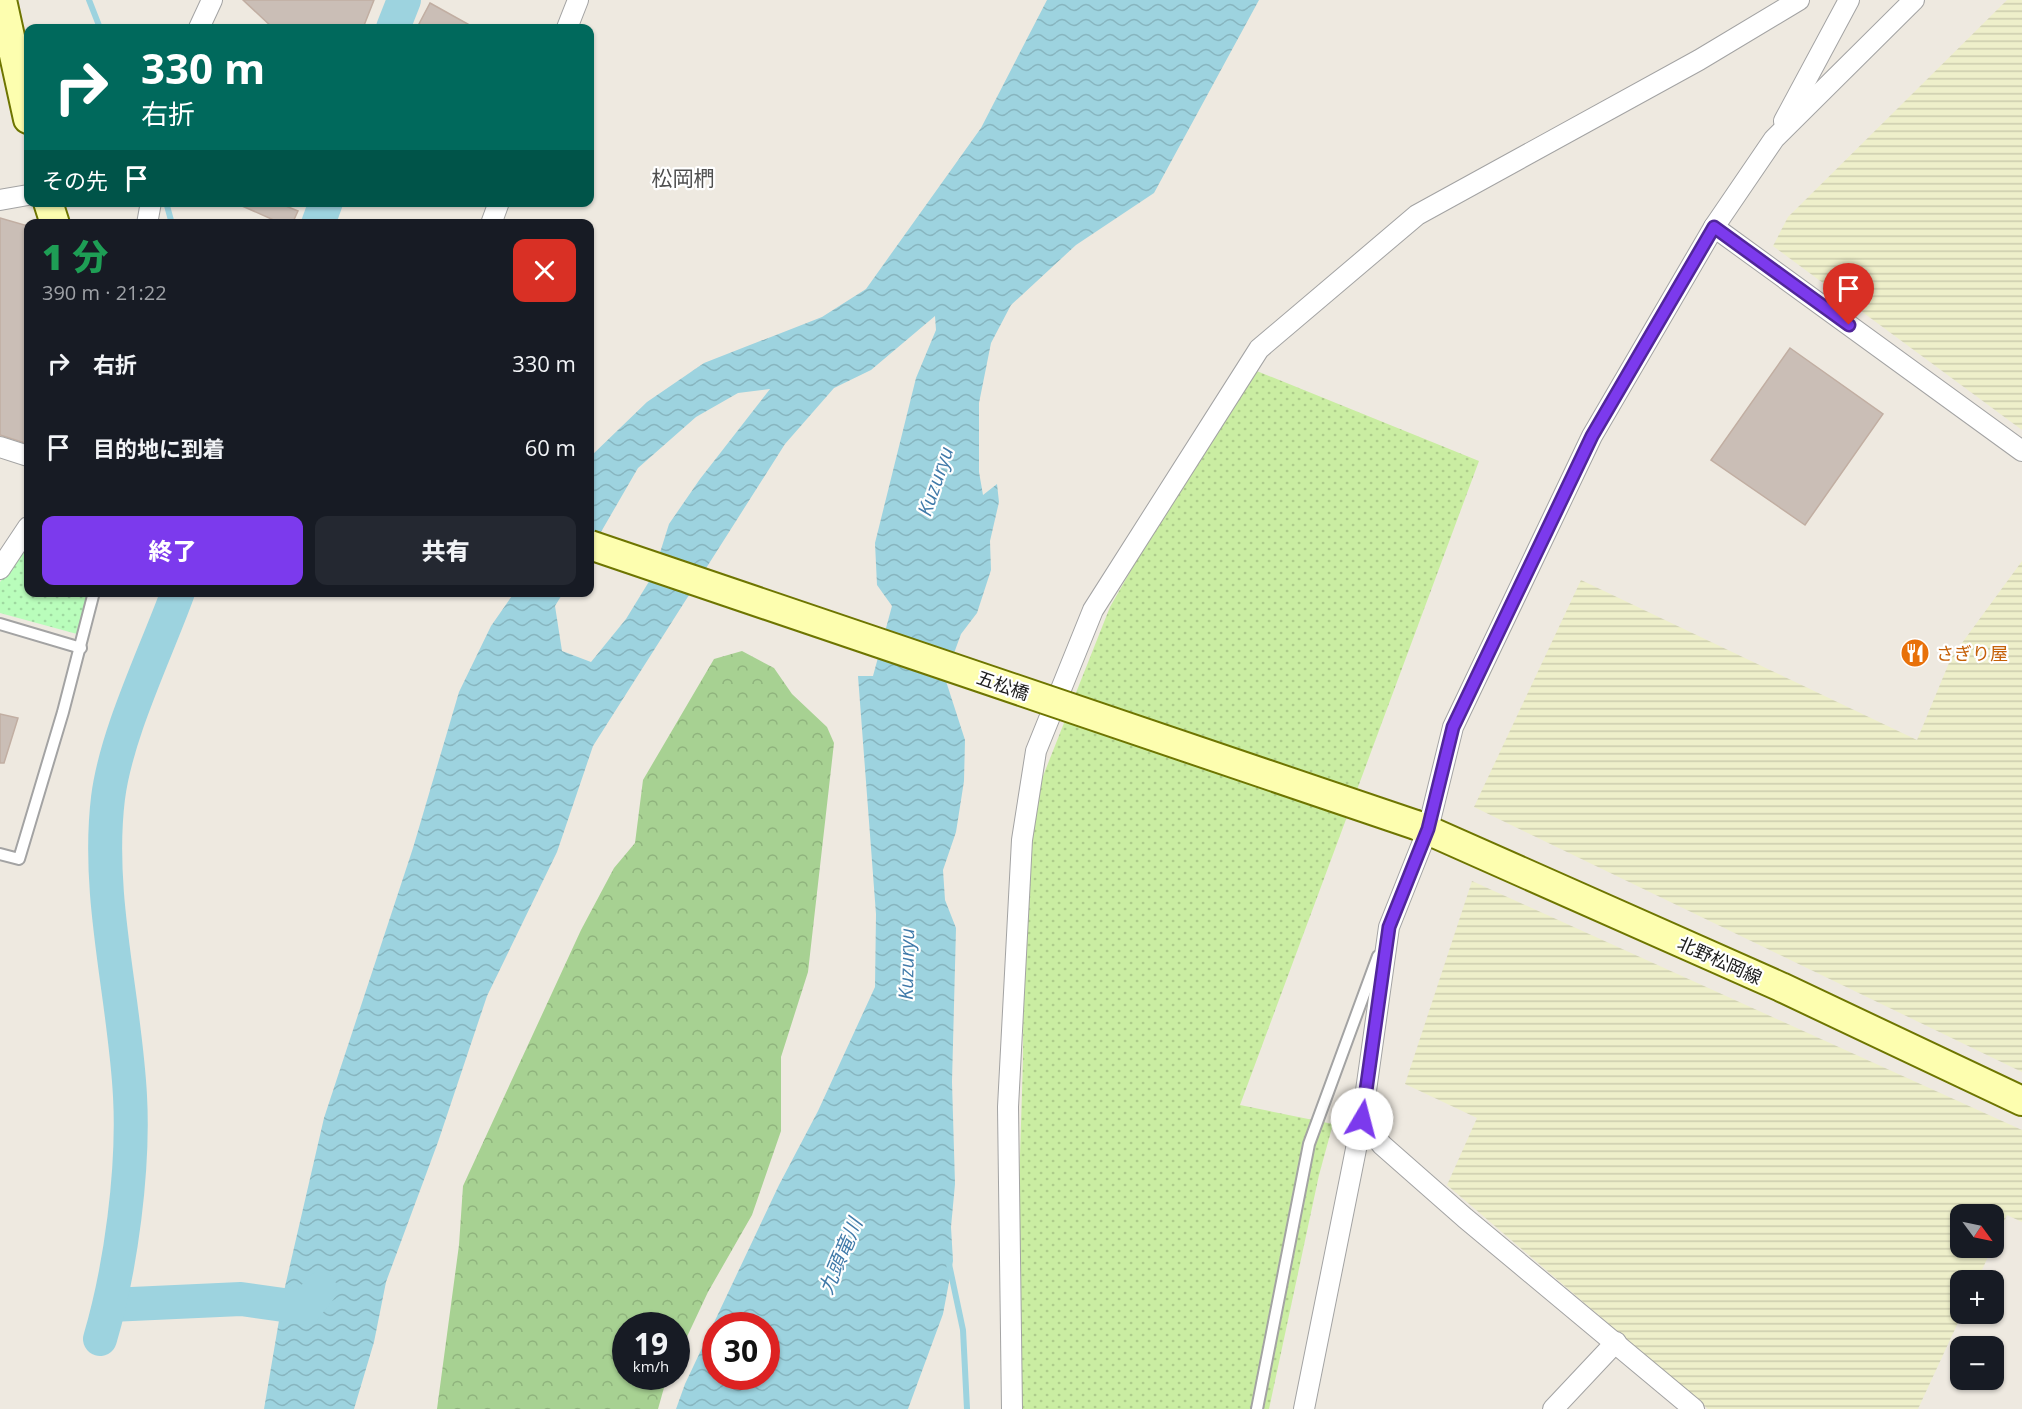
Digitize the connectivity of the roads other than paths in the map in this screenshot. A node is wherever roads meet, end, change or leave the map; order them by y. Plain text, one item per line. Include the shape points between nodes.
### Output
1 (2, 0) edge
2 (212, 0) edge
3 (578, 0) edge
4 (1799, 0) edge
5 (1849, 0) edge
6 (1914, 0) edge
7 (201, 24) edge
8 (569, 24) edge
9 (24, 101) edge
10 (1774, 139) junction
11 (24, 196) edge
12 (0, 200) edge
13 (1714, 227) junction
14 (0, 447) edge
15 (2022, 451) edge
16 (24, 455) edge
17 (24, 533) edge
18 (594, 546) edge
19 (0, 568) edge
20 (93, 597) edge
21 (0, 624) edge
22 (81, 648) junction
23 (1422, 827) junction
24 (0, 854) edge
25 (1389, 927) junction
26 (2022, 1101) edge
27 (1362, 1119) junction
28 (1616, 1342) junction
29 (1012, 1409) edge
30 (1257, 1409) edge
31 (1304, 1409) edge
32 (1553, 1409) edge
33 (1694, 1409) edge

1 - 9 main road
2 - 7 street
3 - 8 street
4 - 29 street via 1700,60 1417,215 1258,349 1093,610 1036,751 1022,840 1008,1107
5 - 10 street
6 - 10 street
10 - 13 street
11 - 12 street
13 - 15 street
13 - 23 street via 1592,436 1453,727
14 - 16 street
17 - 19 street
18 - 23 main road, 五松橋, bridge
20 - 22 lane
21 - 22 lane
22 - 24 lane via 19,859
23 - 25 street
23 - 26 main road, 北野松岡線 via 1781,987
25 - 27 street
25 - 30 lane via 1309,1144
27 - 28 street via 1390,1153
27 - 31 street
28 - 32 street
28 - 33 street

